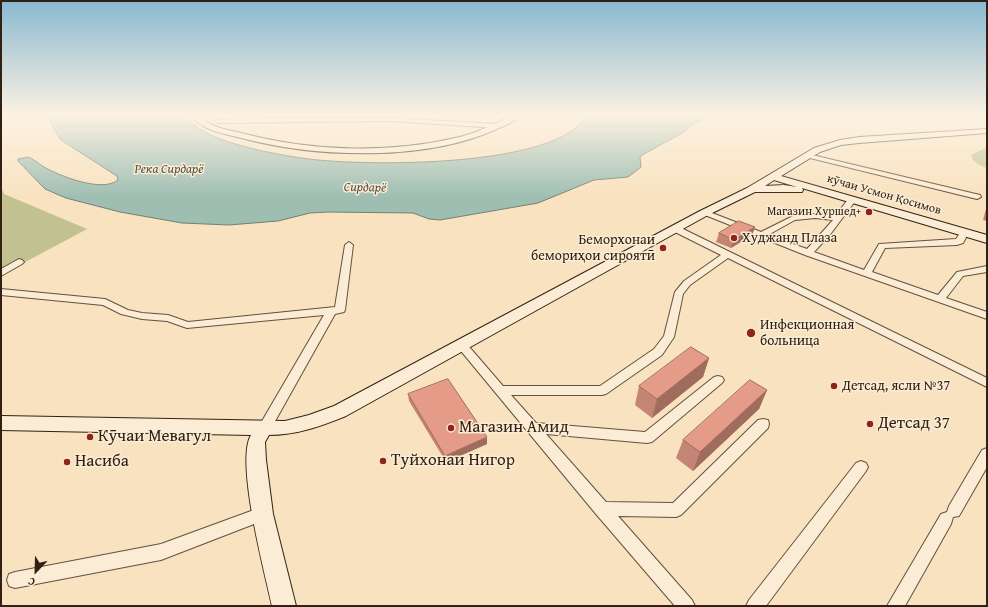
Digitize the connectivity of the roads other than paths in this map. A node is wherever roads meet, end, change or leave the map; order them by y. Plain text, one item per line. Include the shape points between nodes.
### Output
1 (270, 142) edge
2 (445, 142) edge
3 (839, 142) edge
4 (808, 156) junction
5 (774, 177) junction
6 (751, 190) junction
7 (838, 196) junction
8 (977, 197) dead end
9 (852, 200) junction
10 (704, 213) junction
11 (838, 218) junction
12 (676, 229) junction
13 (965, 232) junction
14 (762, 235) junction
15 (987, 238) edge
16 (349, 245) dead end
17 (808, 253) junction
18 (727, 255) junction
19 (19, 262) dead end
20 (987, 269) edge
21 (1, 273) edge
22 (866, 274) junction
23 (1, 292) edge
24 (940, 299) junction
25 (331, 311) junction
26 (987, 316) edge
27 (461, 345) junction
28 (718, 380) dead end
29 (987, 383) edge
30 (500, 390) junction
31 (1, 423) edge
32 (763, 424) dead end
33 (264, 428) junction
34 (532, 428) junction
35 (987, 454) edge
36 (861, 467) dead end
37 (601, 509) junction
38 (262, 514) junction
39 (15, 580) dead end
40 (284, 606) edge
41 (686, 606) edge
42 (755, 606) edge
43 (896, 606) edge

1 - 2 main road via 350,150
3 - 4 main road
4 - 5 main road
4 - 7 main road via 799,168 800,178 811,186
4 - 8 street
5 - 6 main road
5 - 7 main road, кӯчаи Усмон Қосимов
6 - 7 main road via 784,188
6 - 10 main road
7 - 9 main road, кӯчаи Усмон Қосимов
9 - 11 street
9 - 13 main road, кӯчаи Усмон Қосимов
10 - 12 main road
10 - 14 street
11 - 14 street via 793,218
11 - 17 street
12 - 18 street
12 - 27 main road
13 - 15 main road, кӯчаи Усмон Қосимов
13 - 22 street via 957,242 882,246
14 - 17 street
16 - 25 street via 340,310
17 - 22 street
18 - 29 street
18 - 30 street via 687,283 678,294 669,337 658,352 602,391
19 - 21 street
20 - 24 street via 960,274
22 - 24 street
23 - 25 street via 105,302 125,312 168,318 187,324
24 - 26 street
25 - 33 street
27 - 30 street
27 - 33 main road via 340,411 285,428
28 - 34 street via 647,438
30 - 34 street
31 - 33 main road
32 - 37 street via 676,510
33 - 38 main road via 256,442
34 - 37 street
35 - 43 street
36 - 42 street
37 - 41 street
38 - 39 street via 161,552
38 - 40 main road

